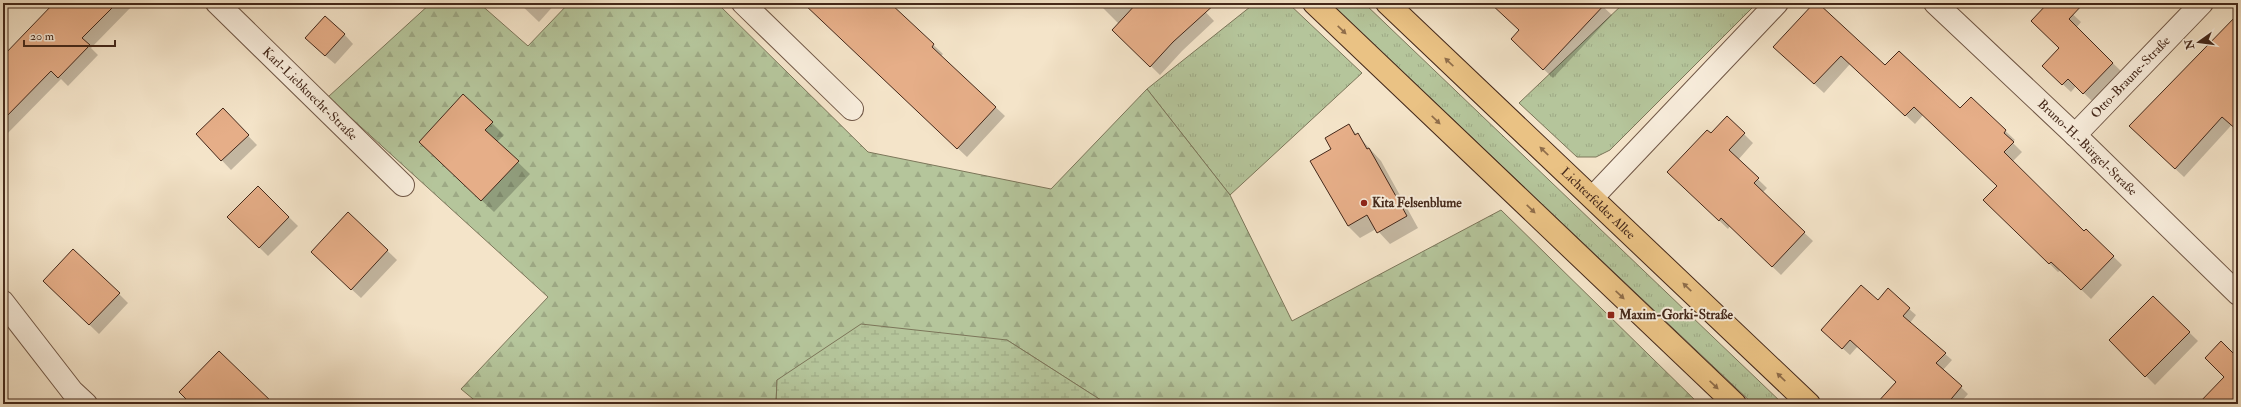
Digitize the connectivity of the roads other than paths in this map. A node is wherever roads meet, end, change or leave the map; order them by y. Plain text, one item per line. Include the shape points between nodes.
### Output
1 (216, 3) edge
2 (743, 3) edge
3 (1314, 3) edge
4 (1387, 3) edge
5 (1777, 3) edge
6 (1935, 3) edge
7 (2202, 3) edge
8 (852, 109) dead end
9 (2075, 135) junction
10 (403, 186) dead end
11 (1593, 197) junction
12 (2238, 294) edge
13 (3, 302) edge
14 (86, 404) edge
15 (1735, 404) edge
16 (1809, 404) edge

1 - 10 street, Karl-Liebknecht-Straße
2 - 8 street
3 -> 15 main road
11 -> 4 main road, Lichterfelder Allee
5 - 11 street
6 - 9 street, Bruno-H.-Bürgel-Straße
7 - 9 street, Otto-Braune-Straße
9 - 12 street, Bruno-H.-Bürgel-Straße
16 -> 11 main road, Lichterfelder Allee
13 - 14 street via 72,391

